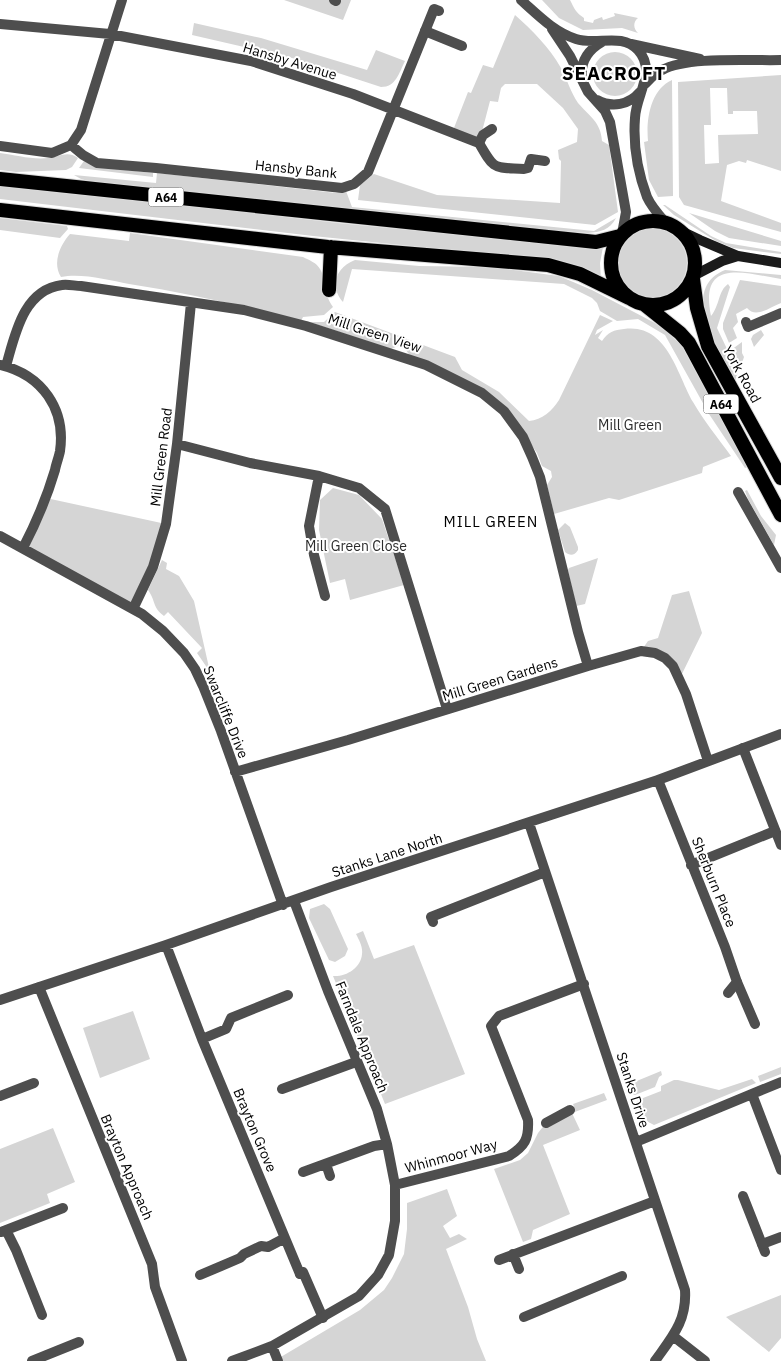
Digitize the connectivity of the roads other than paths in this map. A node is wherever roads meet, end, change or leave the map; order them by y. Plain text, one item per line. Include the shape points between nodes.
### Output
1 (122, 0) edge
2 (521, 0) edge
3 (439, 11) dead end
4 (0, 24) edge
5 (552, 28) junction
6 (425, 31) junction
7 (110, 34) junction
8 (602, 42) junction
9 (628, 43) junction
10 (462, 46) dead end
11 (781, 60) edge
12 (706, 61) junction
13 (582, 81) junction
14 (644, 85) junction
15 (594, 98) junction
16 (393, 109) junction
17 (492, 129) dead end
18 (479, 144) junction
19 (71, 145) junction
20 (0, 146) edge
21 (545, 161) dead end
22 (0, 178) edge
23 (0, 210) edge
24 (665, 222) junction
25 (679, 230) junction
26 (621, 235) junction
27 (331, 247) junction
28 (738, 256) junction
29 (781, 263) edge
30 (693, 278) junction
31 (329, 290) dead end
32 (629, 298) junction
33 (191, 302) junction
34 (645, 305) junction
35 (781, 313) edge
36 (746, 322) dead end
37 (3, 365) edge
38 (177, 444) junction
39 (319, 476) junction
40 (781, 478) edge
41 (738, 492) dead end
42 (781, 515) edge
43 (0, 536) edge
44 (23, 548) junction
45 (781, 568) edge
46 (325, 596) dead end
47 (133, 609) junction
48 (588, 666) junction
49 (448, 709) junction
50 (780, 737) edge
51 (743, 748) junction
52 (708, 761) junction
53 (235, 772) junction
54 (658, 780) junction
55 (529, 824) junction
56 (775, 831) junction
57 (781, 844) edge
58 (691, 865) junction
59 (545, 872) junction
60 (294, 901) junction
61 (283, 905) junction
62 (433, 922) dead end
63 (166, 945) junction
64 (737, 982) junction
65 (584, 984) junction
66 (39, 986) junction
67 (728, 993) dead end
68 (288, 995) dead end
69 (0, 1000) edge
70 (755, 1024) dead end
71 (202, 1039) junction
72 (356, 1062) junction
73 (781, 1082) edge
74 (34, 1083) dead end
75 (282, 1089) dead end
76 (752, 1094) junction
77 (0, 1096) edge
78 (570, 1110) dead end
79 (546, 1123) dead end
80 (636, 1142) junction
81 (388, 1144) junction
82 (326, 1164) junction
83 (781, 1170) edge
84 (303, 1172) dead end
85 (330, 1176) dead end
86 (395, 1185) junction
87 (743, 1196) dead end
88 (655, 1201) junction
89 (63, 1208) dead end
90 (3, 1231) edge
91 (781, 1237) edge
92 (285, 1238) junction
93 (513, 1254) junction
94 (499, 1260) dead end
95 (518, 1269) dead end
96 (200, 1275) dead end
97 (622, 1276) dead end
98 (42, 1314) dead end
99 (524, 1317) dead end
100 (323, 1318) junction
101 (673, 1336) junction
102 (79, 1342) dead end
103 (272, 1346) junction
104 (32, 1361) edge
105 (182, 1361) edge
106 (232, 1361) edge
107 (278, 1361) edge
108 (655, 1361) edge
109 (705, 1361) edge

1 - 7 street
2 - 5 street
3 - 6 street, Hansby Bank via 434,9
4 - 7 street, Hansby Avenue
5 - 8 street via 586,42
5 - 13 street
6 - 10 street
6 - 16 street, Hansby Bank
7 - 16 street, Hansby Avenue via 251,61
7 - 19 street via 81,130
8 - 9 street
8 - 13 street via 587,54 581,71
9 - 12 street
9 - 14 street via 644,60
11 - 12 street
12 - 14 street via 664,69
13 - 15 street
14 - 15 street via 634,98 621,104 611,105
14 - 24 street via 635,118 639,169 648,197
15 - 26 street via 610,122 626,212
16 - 18 street, Hansby Avenue
16 - 19 street, Hansby Bank via 368,172 354,184 342,188 97,163
17 - 18 street via 483,135
18 - 21 street via 496,167 524,169 528,168 531,159
19 - 20 street via 52,153
22 - 26 highway, A64 via 596,242
23 - 27 highway, A64
24 - 25 highway, A64
24 - 26 highway, A64 via 648,220 635,224
25 - 28 main road
25 - 30 highway, A64 via 694,255
26 - 32 highway, A64 via 612,250 611,273
27 - 31 highway
27 - 32 highway, A64 via 548,265 580,274
28 - 29 main road
28 - 30 main road via 722,261
30 - 34 highway via 683,293 672,301
30 - 40 highway, York Road / A64 via 697,308 708,346
32 - 34 highway, A64
33 - 37 street, Mill Green View via 61,285 42,293 29,304
33 - 38 street, Mill Green Road
33 - 48 street, Mill Green View via 244,310 306,326 408,359 447,374 482,393 504,411 523,437 540,477
34 - 42 highway, A64 via 689,343
35 - 36 street via 748,327
37 - 44 street via 42,386 60,425 60,451 46,498
38 - 39 street
38 - 47 street, Mill Green Road via 166,524 153,566
39 - 46 street via 309,526
39 - 49 street via 359,488 385,509
41 - 45 street
43 - 44 street, Swarcliffe Drive
44 - 47 street, Swarcliffe Drive
47 - 53 street, Swarcliffe Drive via 163,631 195,668
48 - 49 street, Mill Green Gardens
48 - 52 street, Mill Green Gardens via 641,651 665,658 673,666 686,694
49 - 53 street, Mill Green Gardens
50 - 51 street, Stanks Lane North
51 - 52 street, Stanks Lane North
51 - 56 street
52 - 54 street, Stanks Lane North
53 - 61 street, Swarcliffe Drive
54 - 55 street, Stanks Lane North
54 - 58 street, Sherburn Place
55 - 59 street, Stanks Drive
55 - 60 street, Stanks Lane North
56 - 57 street
56 - 58 street
58 - 64 street, Sherburn Place
59 - 62 street via 431,917
59 - 65 street, Stanks Drive
60 - 61 street, Stanks Lane North
60 - 72 street, Farndale Approach
61 - 63 street, Stanks Lane North
63 - 66 street, Stanks Lane North
63 - 71 street, Brayton Grove
64 - 67 street
64 - 70 street, Sherburn Place
65 - 80 street, Stanks Drive
65 - 86 street, Whinmoor Way via 499,1016 491,1026 528,1120 529,1134 520,1149 509,1156
66 - 69 street, Stanks Lane North
66 - 105 street, Brayton Approach via 152,1264 155,1287
68 - 71 street via 231,1018 226,1029
71 - 92 street, Brayton Grove
72 - 75 street
72 - 81 street, Farndale Approach
73 - 76 street
74 - 77 street
76 - 80 street
76 - 83 street
78 - 79 street
80 - 88 street, Stanks Drive
81 - 82 street
81 - 86 street, Farndale Approach
82 - 84 street
82 - 85 street
86 - 100 street, Whinmoor Way via 395,1221 390,1255 359,1296
87 - 91 street via 764,1248
88 - 93 street
88 - 101 street, Stanks Drive via 685,1290 682,1319
89 - 90 street
90 - 98 street via 16,1250
92 - 96 street
92 - 100 street, Brayton Grove via 300,1274 304,1272
93 - 94 street
93 - 95 street
97 - 99 street
100 - 103 street, Whinmoor Way
101 - 108 street, Stanks Drive
101 - 109 street
102 - 104 street via 68,1353
103 - 106 street, Whinmoor Way
103 - 107 street

